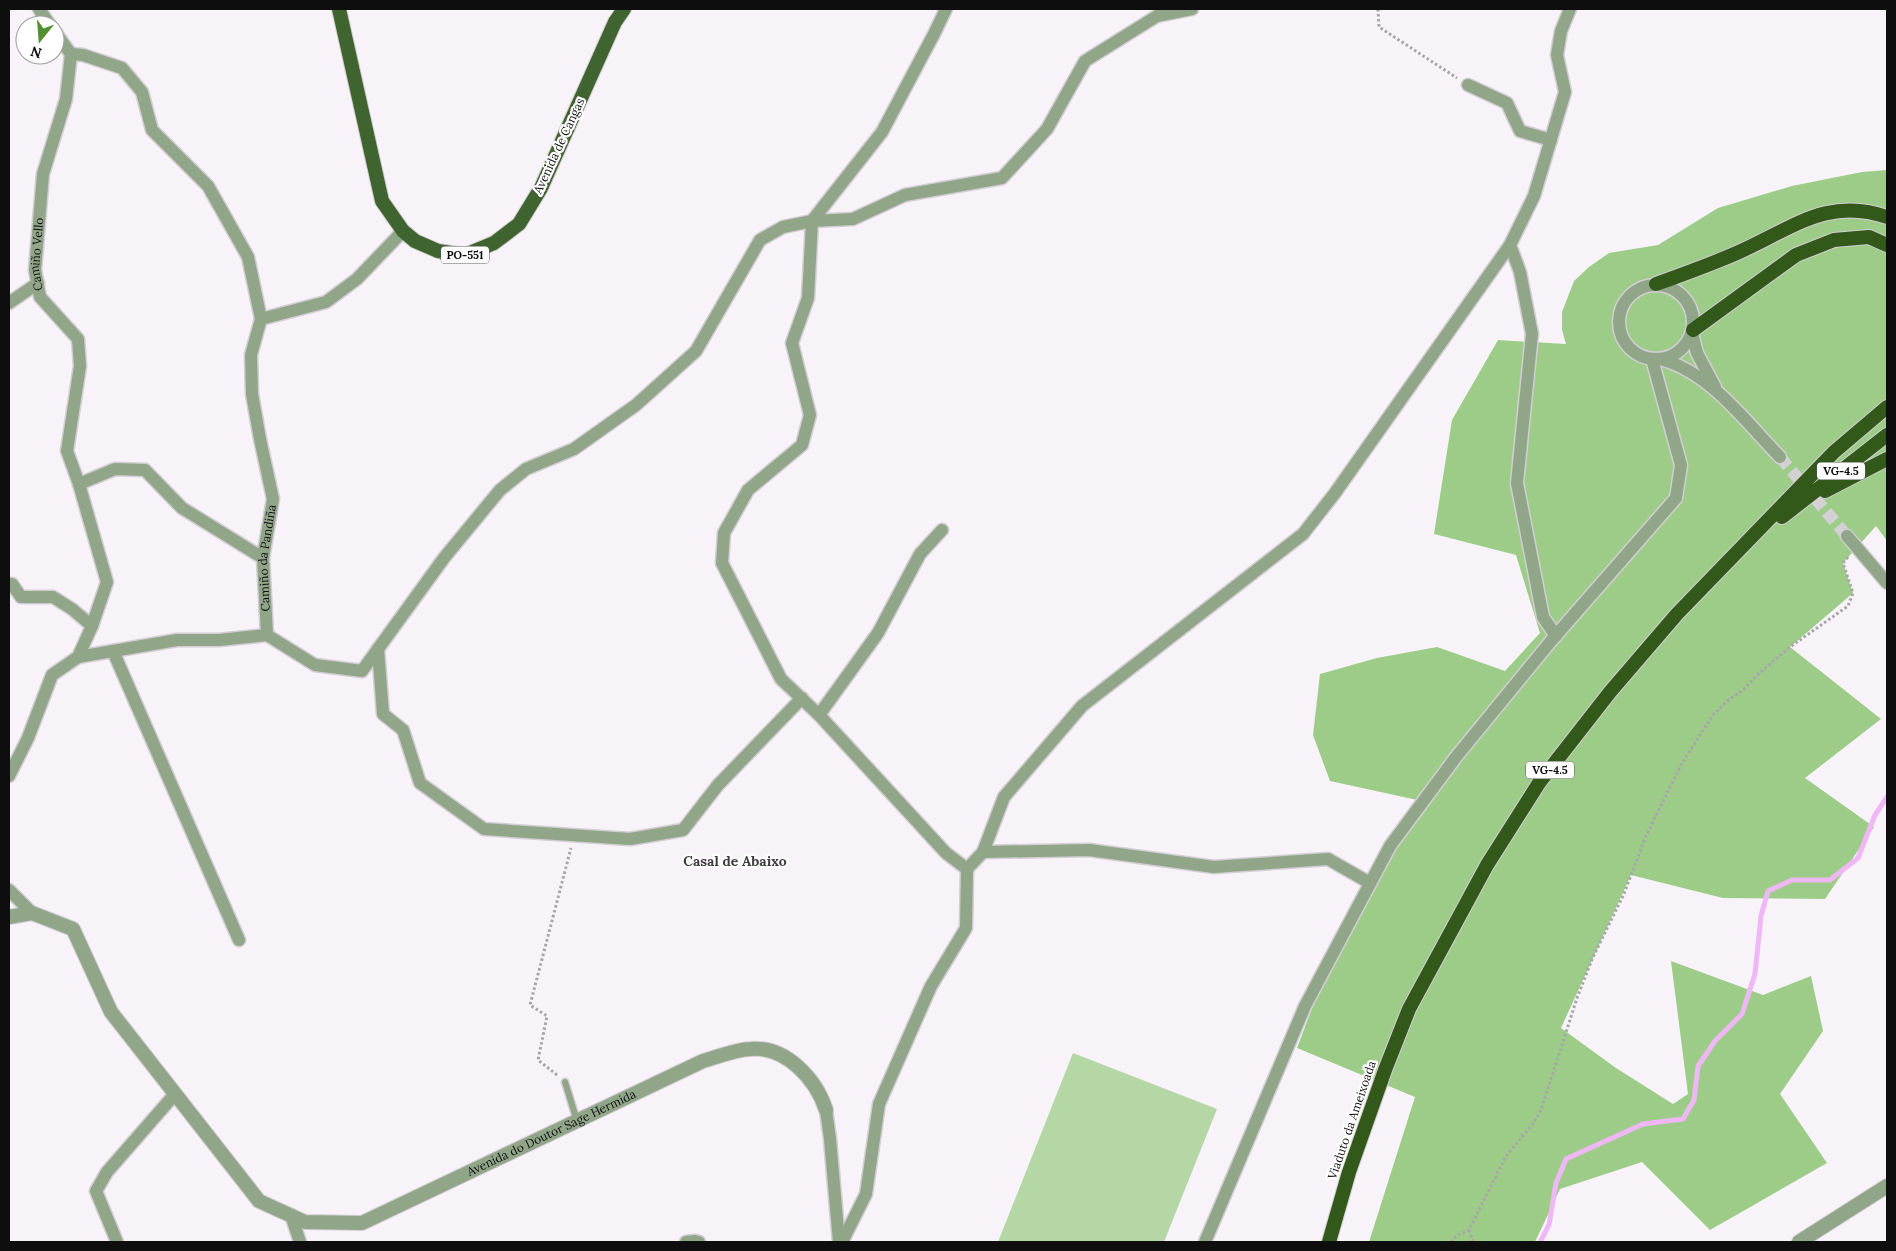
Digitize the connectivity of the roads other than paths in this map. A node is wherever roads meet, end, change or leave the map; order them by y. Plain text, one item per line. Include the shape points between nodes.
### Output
1 (339, 9) edge
2 (624, 9) edge
3 (946, 9) edge
4 (1192, 9) edge
5 (1570, 9) edge
6 (65, 46) edge
7 (71, 54) junction
8 (1468, 85) road end
9 (1551, 140) junction
10 (1887, 218) edge
11 (812, 222) junction
12 (403, 232) junction
13 (1510, 245) junction
14 (1887, 245) edge
15 (38, 283) junction
16 (1656, 284) junction
17 (9, 303) edge
18 (261, 319) junction
19 (1693, 332) junction
20 (1656, 359) junction
21 (1717, 392) junction
22 (1887, 407) edge
23 (1887, 435) edge
24 (1780, 458) tunnel mouth
25 (1887, 459) edge
26 (79, 484) junction
27 (1795, 506) junction
28 (942, 530) dead end
29 (1847, 536) tunnel mouth
30 (263, 558) junction
31 (1731, 559) junction
32 (1887, 583) edge
33 (9, 584) edge
34 (92, 626) junction
35 (267, 636) junction
36 (1556, 636) junction
37 (378, 649) junction
38 (113, 651) junction
39 (78, 657) junction
40 (802, 698) junction
41 (819, 715) junction
42 (9, 776) edge
43 (983, 852) junction
44 (967, 869) junction
45 (1370, 883) junction
46 (9, 890) edge
47 (32, 913) junction
48 (9, 917) edge
49 (239, 940) dead end
50 (565, 1082) road end
51 (176, 1094) junction
52 (826, 1110) joint
53 (577, 1121) junction
54 (1887, 1186) edge
55 (291, 1215) junction
56 (117, 1242) edge
57 (300, 1242) edge
58 (686, 1242) edge
59 (699, 1242) edge
60 (841, 1242) edge
61 (1205, 1242) edge
62 (1329, 1242) edge
63 (1799, 1242) edge

1 - 12 main road, Avenida de Cangas / PO-551 via 382,201
2 - 12 main road, Avenida de Cangas / PO-551 via 615,22 541,188 519,224 494,243 465,255 438,251
3 - 11 street via 882,132
4 - 11 street via 1157,16 1085,61 1047,129 1002,178 905,195 853,219
5 - 9 street via 1561,31 1557,55 1565,92
6 - 7 street
7 - 15 street, Camiño Vello via 66,99 44,174 35,270
7 - 18 street via 122,68 142,92 152,130 208,186 248,256
8 - 9 street via 1507,103 1520,131
9 - 13 street via 1534,196
10 - 16 highway via 1872,212 1848,210 1822,213 1725,258
11 - 37 street via 783,228 760,240 696,351 636,405 574,448 526,469 500,490 444,558
11 - 40 street via 808,298 792,343 810,415 802,445 748,490 724,533 722,562 781,679
12 - 18 street via 357,279 326,302
13 - 36 street via 1520,272 1532,334 1517,483 1543,617
13 - 43 street via 1304,534 1082,706 1004,797
14 - 19 highway via 1869,237 1834,240 1796,255
15 - 17 street
15 - 26 street, Camiño Vello via 40,297 78,339 80,366 67,451
16 - 19 street via 1667,286 1686,300 1691,310
16 - 20 street via 1632,292 1619,314 1618,326 1629,349 1640,356
18 - 30 street, Camiño da Pandiña via 251,354 252,394 274,499
19 - 20 street via 1680,351 1670,357
19 - 21 street via 1697,353
20 - 21 street via 1680,366
20 - 36 street via 1681,464 1676,498
21 - 24 street
22 - 31 highway via 1834,452
23 - 27 highway, VG-4.5
25 - 27 highway
26 - 30 street via 115,469 145,470 182,508
26 - 34 street, Camiño Vello via 107,582
27 - 31 highway, VG-4.5
28 - 41 street via 920,554 878,633
29 - 32 street
30 - 35 street, Camiño da Pandiña
31 - 62 highway, Viaduto da Ameixoada / VG-4.5 via 1677,614 1616,685 1540,784 1487,865 1409,1009 1349,1172
33 - 34 street via 22,597 52,597
34 - 39 street
35 - 37 street via 315,666 362,671
35 - 38 street via 177,640
36 - 45 street via 1456,757 1390,846
37 - 40 street via 383,714 403,730 420,783 484,829 630,839 683,830 718,785
38 - 39 street
38 - 49 street
39 - 42 street via 52,675 28,738
40 - 41 street
41 - 44 street via 946,853
43 - 44 street
43 - 45 street via 1089,850 1214,867 1328,859
44 - 60 street via 966,928 931,986 879,1104 866,1194
45 - 61 street via 1305,1006
46 - 47 street
47 - 48 street
47 - 51 street, Avenida do Doutor Sage Hermida via 74,929 111,1012
50 - 53 lane
51 - 55 street, Avenida do Doutor Sage Hermida via 259,1201
51 - 56 street via 107,1172 96,1191
52 - 53 street, Avenida do Doutor Sage Hermida via 822,1097 809,1078 794,1064 773,1051 751,1048 703,1061
52 - 60 street, Avenida do Doutor Sage Hermida
53 - 55 street, Avenida do Doutor Sage Hermida via 362,1223 305,1222
54 - 63 street
55 - 57 street
58 - 59 street

